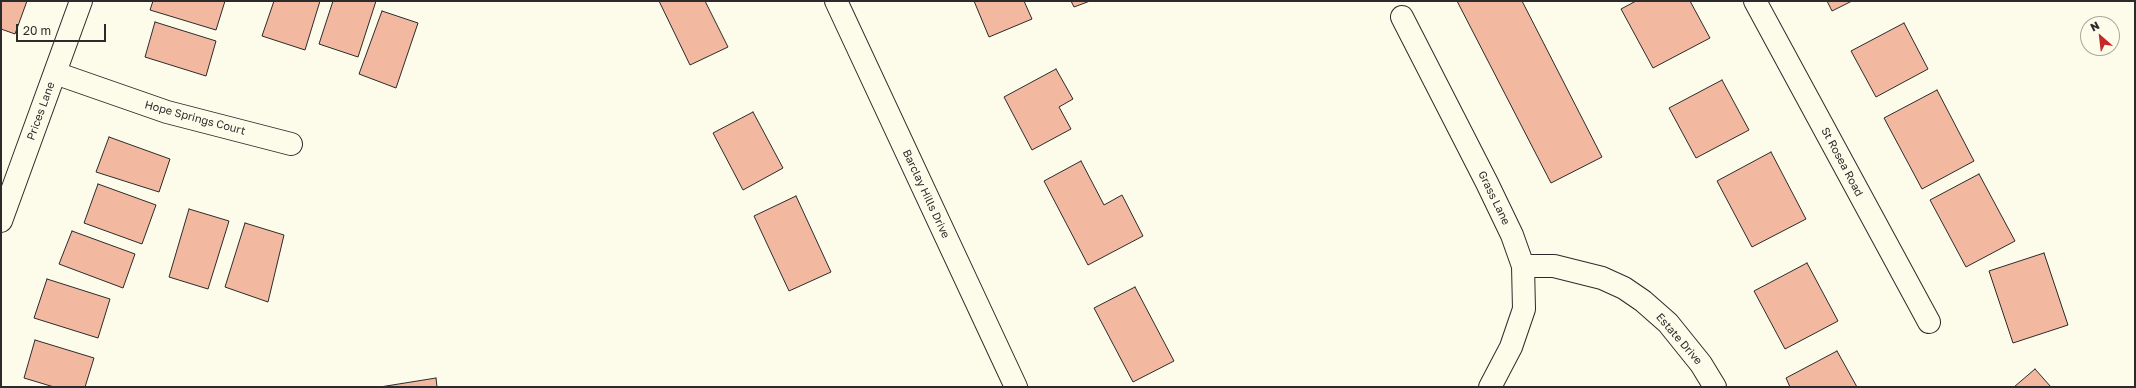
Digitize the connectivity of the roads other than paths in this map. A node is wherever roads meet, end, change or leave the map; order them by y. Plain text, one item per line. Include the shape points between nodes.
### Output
1 (81, 1) edge
2 (836, 1) edge
3 (1755, 1) edge
4 (1402, 17) dead end
5 (55, 73) junction
6 (291, 144) dead end
7 (1, 221) edge
8 (1523, 266) junction
9 (1928, 322) dead end
10 (1016, 387) edge
11 (1490, 387) edge
12 (1715, 387) edge

1 - 5 street, Prices Lane
2 - 10 street, Barclay Hills Drive
3 - 9 street, St Rosea Road
4 - 8 street, Grass Lane via 1497,203
5 - 6 street, Hope Springs Court via 167,112
5 - 7 street, Prices Lane
8 - 11 street, Grass Lane via 1524,309 1511,346
8 - 12 street, Estate Drive via 1554,266 1602,278 1624,288 1668,323 1701,364

